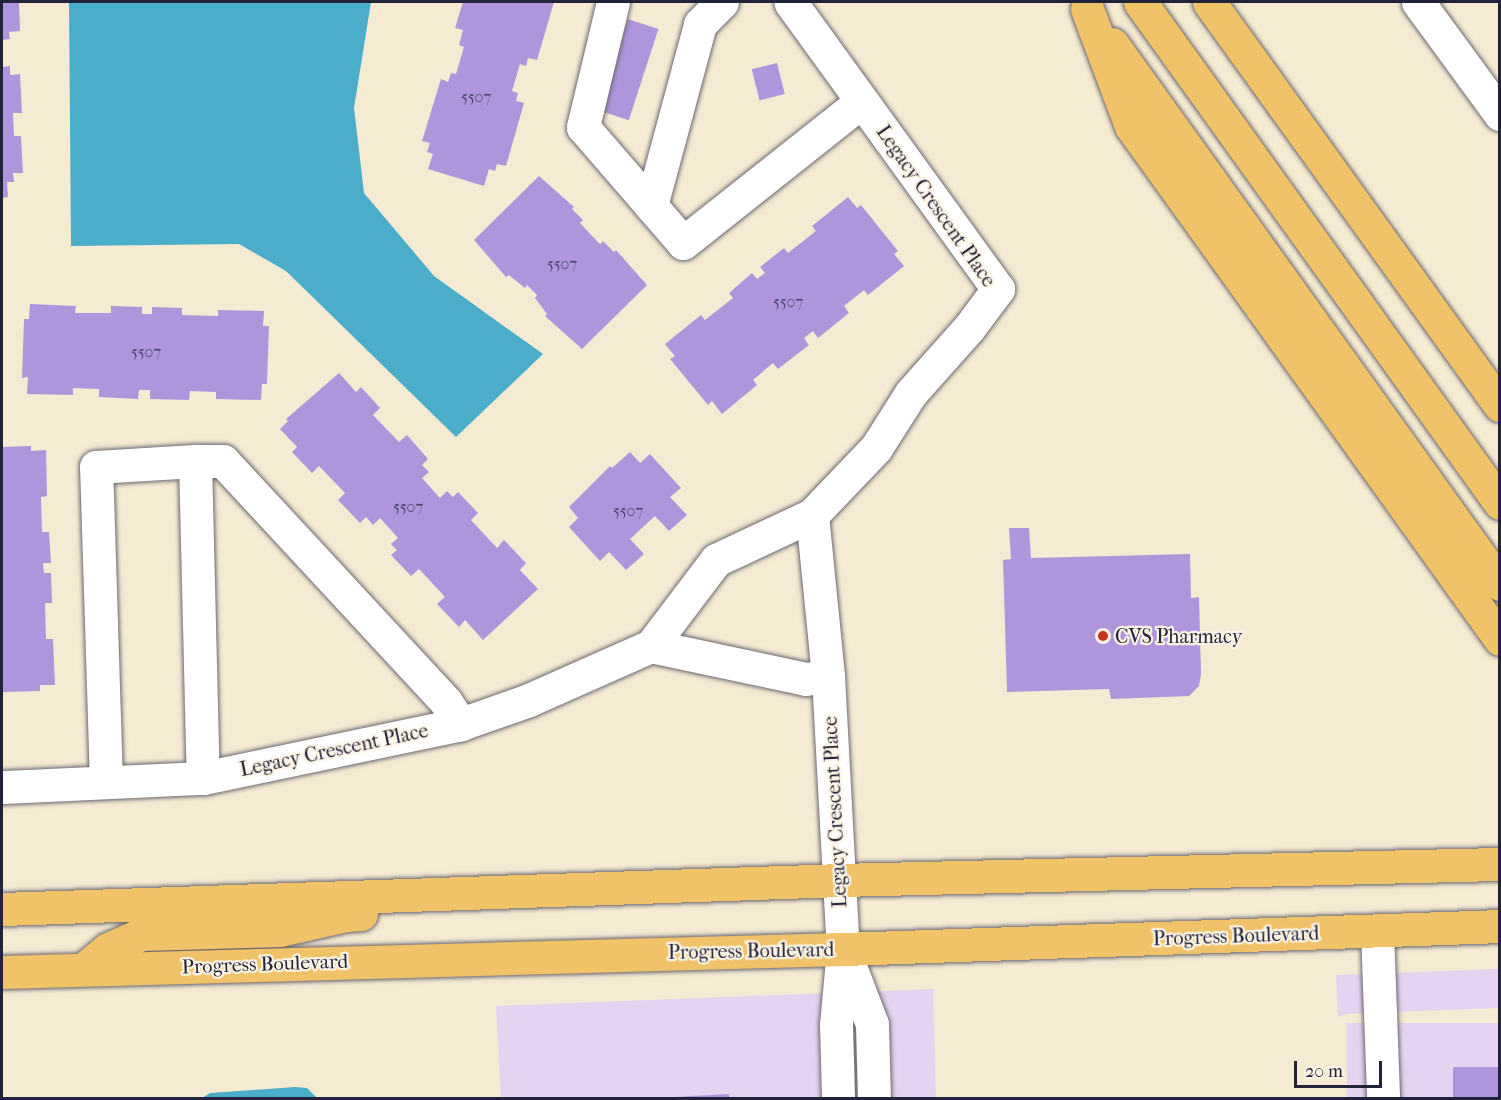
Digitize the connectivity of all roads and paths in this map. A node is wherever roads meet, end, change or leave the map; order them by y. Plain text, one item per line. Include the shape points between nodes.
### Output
1 (613, 2) edge
2 (722, 2) edge
3 (790, 2) edge
4 (1140, 2) edge
5 (1209, 2) edge
6 (1418, 2) edge
7 (1084, 5) edge
8 (862, 101) junction
9 (1500, 114) edge
10 (651, 206) junction
11 (1500, 405) edge
12 (195, 461) junction
13 (1500, 503) edge
14 (812, 515) junction
15 (1500, 584) edge
16 (1500, 639) edge
17 (651, 646) junction
18 (828, 676) junction
19 (461, 724) junction
20 (203, 778) junction
21 (106, 782) junction
22 (2, 787) edge
23 (1491, 860) edge
24 (839, 880) junction
25 (720, 884) junction
26 (2, 909) edge
27 (1500, 926) edge
28 (1377, 931) junction
29 (843, 949) junction
30 (84, 969) junction
31 (2, 972) edge
32 (838, 1098) edge
33 (874, 1098) edge
34 (1383, 1098) edge

1 - 10 street via 583,127
2 - 10 street via 700,24
3 - 8 street, Legacy Crescent Place
4 - 13 main road
5 - 11 main road
6 - 9 street
7 - 15 main road
7 - 16 main road via 1131,126
8 - 10 street via 683,243
8 - 14 street, Legacy Crescent Place via 998,289 911,393 876,448
12 - 19 street via 223,461 446,702
12 - 20 street
12 - 21 street via 96,467
14 - 17 street, Legacy Crescent Place via 716,560
14 - 18 street, Legacy Crescent Place
17 - 18 street via 806,679
17 - 19 street, Legacy Crescent Place via 529,700
18 - 24 street, Legacy Crescent Place
19 - 20 street, Legacy Crescent Place
20 - 21 street, Legacy Crescent Place
21 - 22 street, Legacy Crescent Place
23 - 24 main road
24 - 25 main road
24 - 29 street, Legacy Crescent Place
25 - 26 main road
25 - 30 main road via 682,902 346,915 280,930 142,934 108,949
27 - 28 main road, Progress Boulevard
28 - 29 main road, Progress Boulevard
28 - 34 street
29 - 30 main road, Progress Boulevard
29 - 32 street via 836,1025
29 - 33 street via 872,1024
30 - 31 main road, Progress Boulevard

